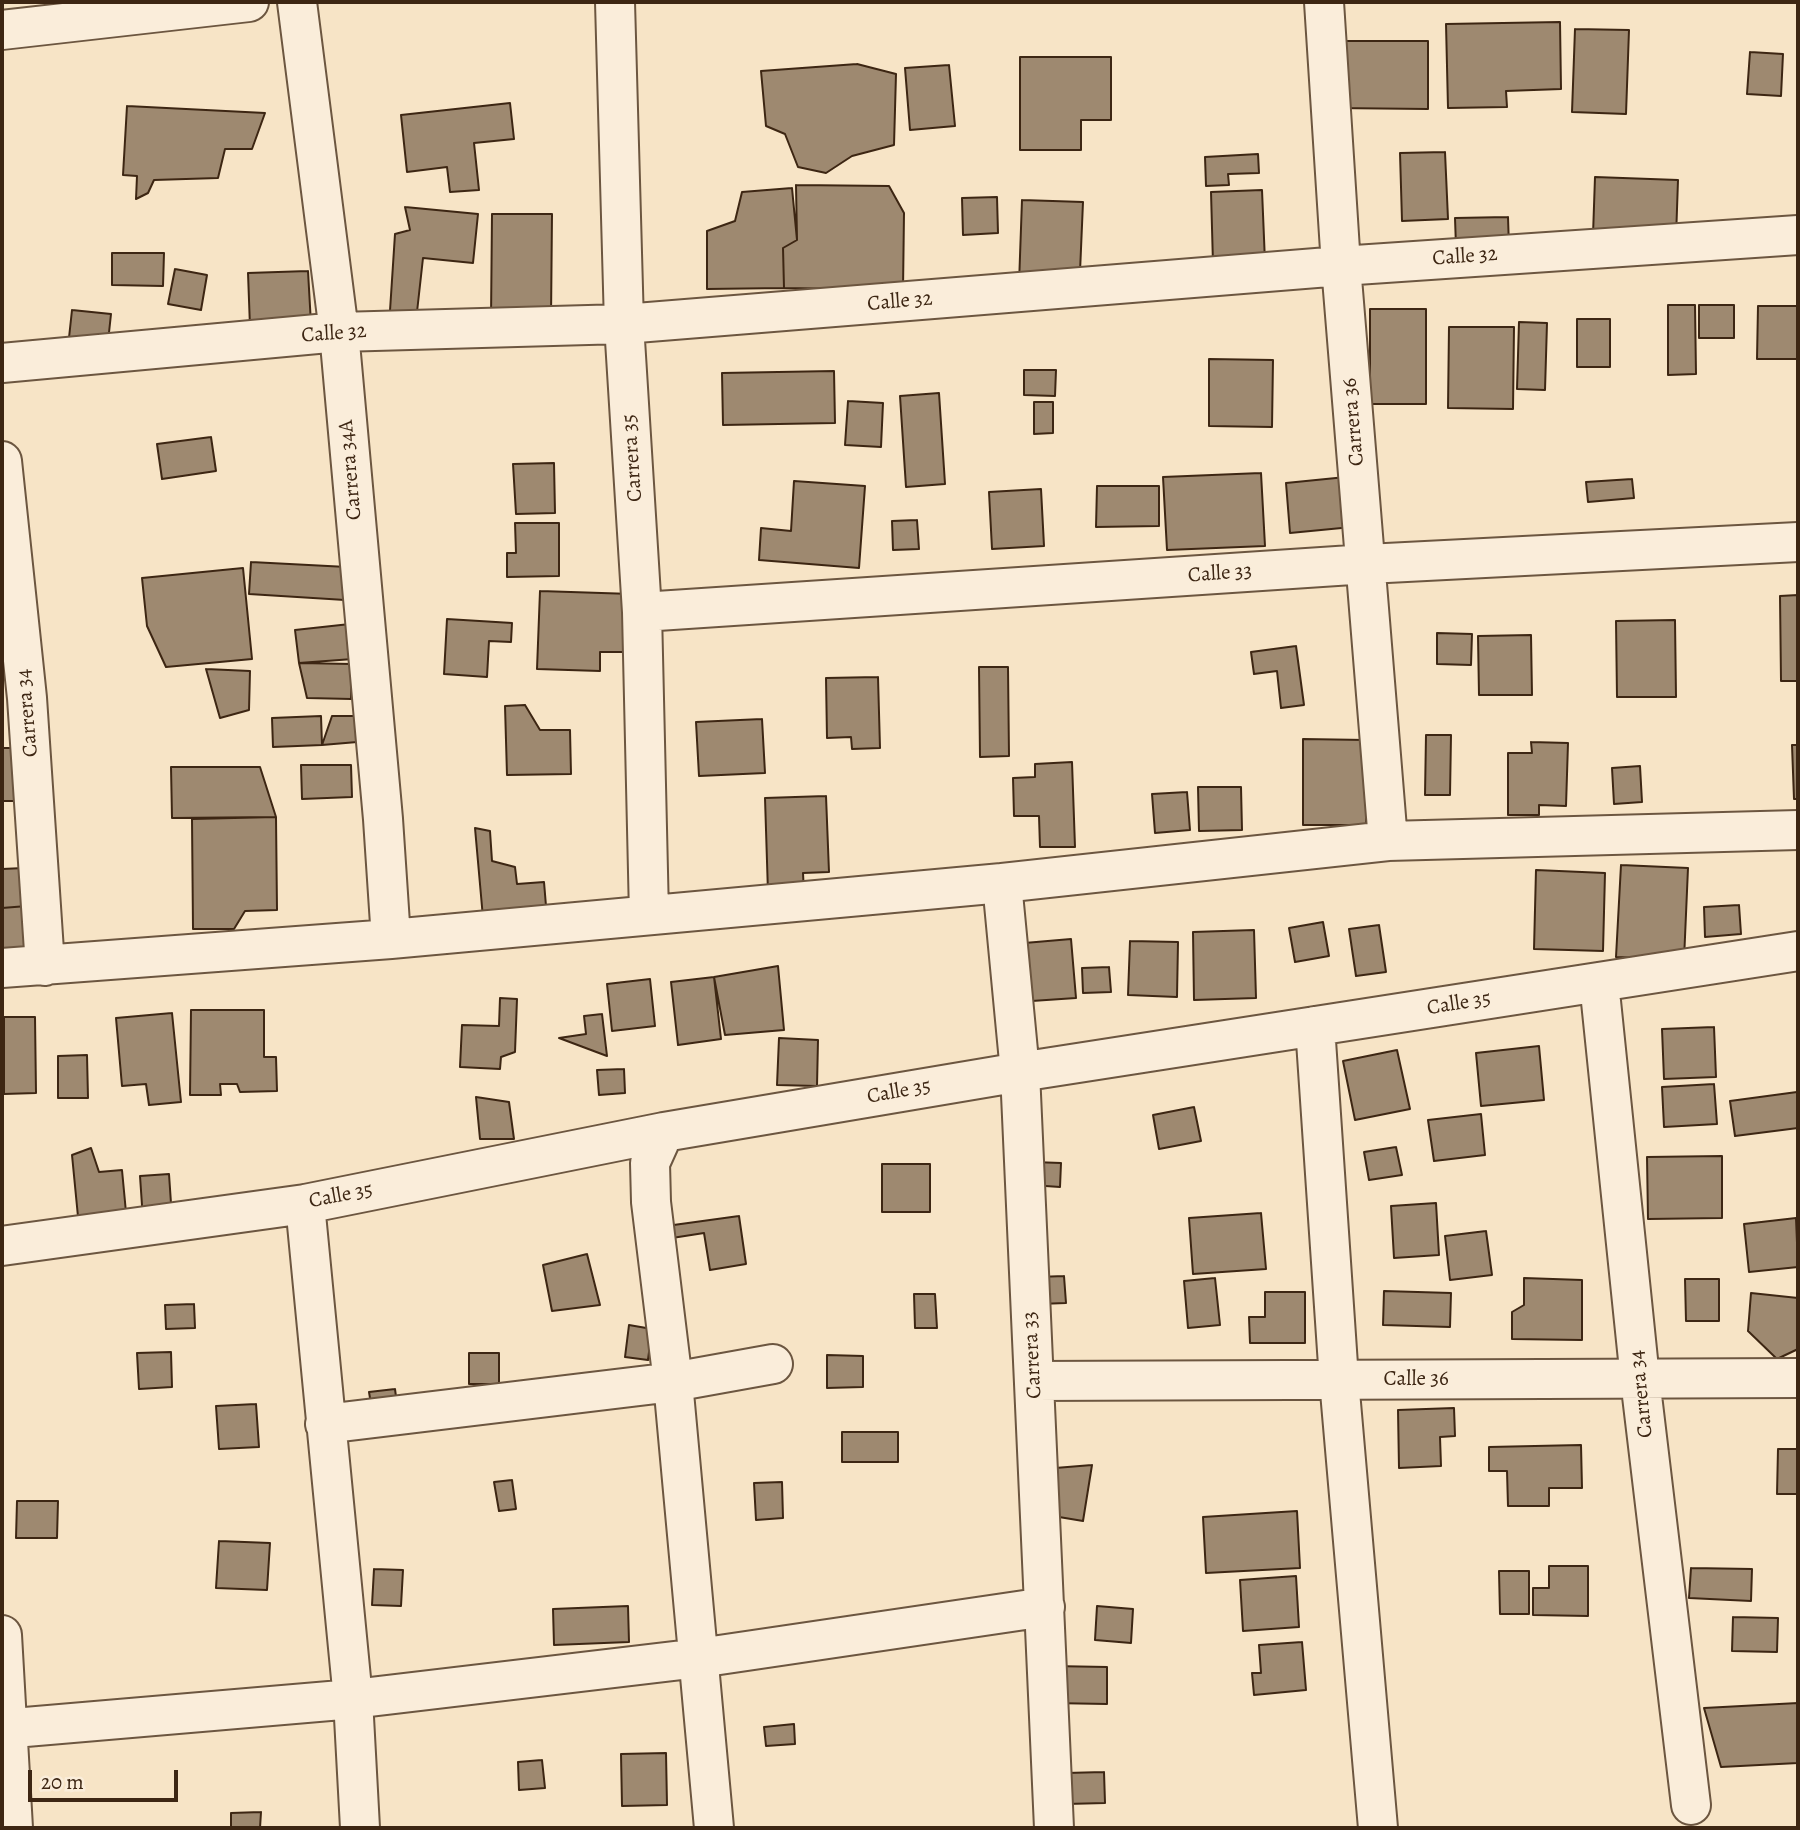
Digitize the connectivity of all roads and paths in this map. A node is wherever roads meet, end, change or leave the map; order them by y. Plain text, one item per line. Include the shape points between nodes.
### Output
1 (249, 2) edge
2 (297, 2) edge
3 (615, 2) edge
4 (1324, 2) edge
5 (2, 30) edge
6 (1798, 235) edge
7 (1341, 265) junction
8 (624, 324) junction
9 (339, 332) junction
10 (2, 363) edge
11 (2, 461) edge
12 (1798, 542) edge
13 (1367, 564) junction
14 (642, 612) junction
15 (15, 699) edge
16 (1798, 830) edge
17 (1388, 841) junction
18 (1002, 883) junction
19 (649, 915) junction
20 (391, 940) junction
21 (1798, 951) edge
22 (46, 966) junction
23 (2, 968) edge
24 (1599, 982) junction
25 (1315, 1026) junction
26 (1020, 1072) junction
27 (664, 1132) junction
28 (305, 1204) junction
29 (2, 1246) edge
30 (773, 1363) dead end
31 (1798, 1378) edge
32 (1640, 1379) junction
33 (1339, 1380) junction
34 (1034, 1381) junction
35 (673, 1382) junction
36 (324, 1424) junction
37 (1045, 1607) junction
38 (2, 1636) edge
39 (699, 1658) junction
40 (353, 1699) junction
41 (4, 1729) edge
42 (1691, 1805) dead end
43 (13, 1828) edge
44 (360, 1828) edge
45 (713, 1828) edge
46 (1054, 1828) edge
47 (1378, 1828) edge

1 - 5 street
2 - 9 street, Carrera 34A
3 - 8 street, Carrera 35
4 - 7 street, Carrera 36
6 - 7 street, Calle 32
7 - 8 street, Calle 32
7 - 13 street, Carrera 36
8 - 9 street, Calle 32
8 - 14 street, Carrera 35
9 - 10 street, Calle 32
9 - 20 street, Carrera 34A
11 - 15 street, Carrera 34
12 - 13 street, Calle 33
13 - 14 street, Calle 33
13 - 17 street, Carrera 36
14 - 19 street, Carrera 35
15 - 22 street, Carrera 34
16 - 17 street
17 - 18 street
18 - 19 street
18 - 26 street, Carrera 33
19 - 20 street
20 - 22 street
21 - 24 street, Calle 35
22 - 23 street
24 - 25 street, Calle 35
24 - 32 street, Carrera 34
25 - 26 street, Calle 35
25 - 33 street
26 - 27 street, Calle 35
26 - 34 street, Carrera 33
27 - 28 street, Calle 35
27 - 35 street via 650,1163 651,1202
28 - 29 street, Calle 35
28 - 36 street
30 - 35 street
31 - 32 street, Calle 36
32 - 33 street, Calle 36
32 - 42 street, Carrera 34
33 - 34 street, Calle 36
33 - 47 street
34 - 37 street, Carrera 33
35 - 36 street
35 - 39 street
36 - 40 street
37 - 39 street
37 - 46 street, Carrera 33
38 - 41 street
39 - 40 street
39 - 45 street
40 - 41 street
40 - 44 street
41 - 43 street

